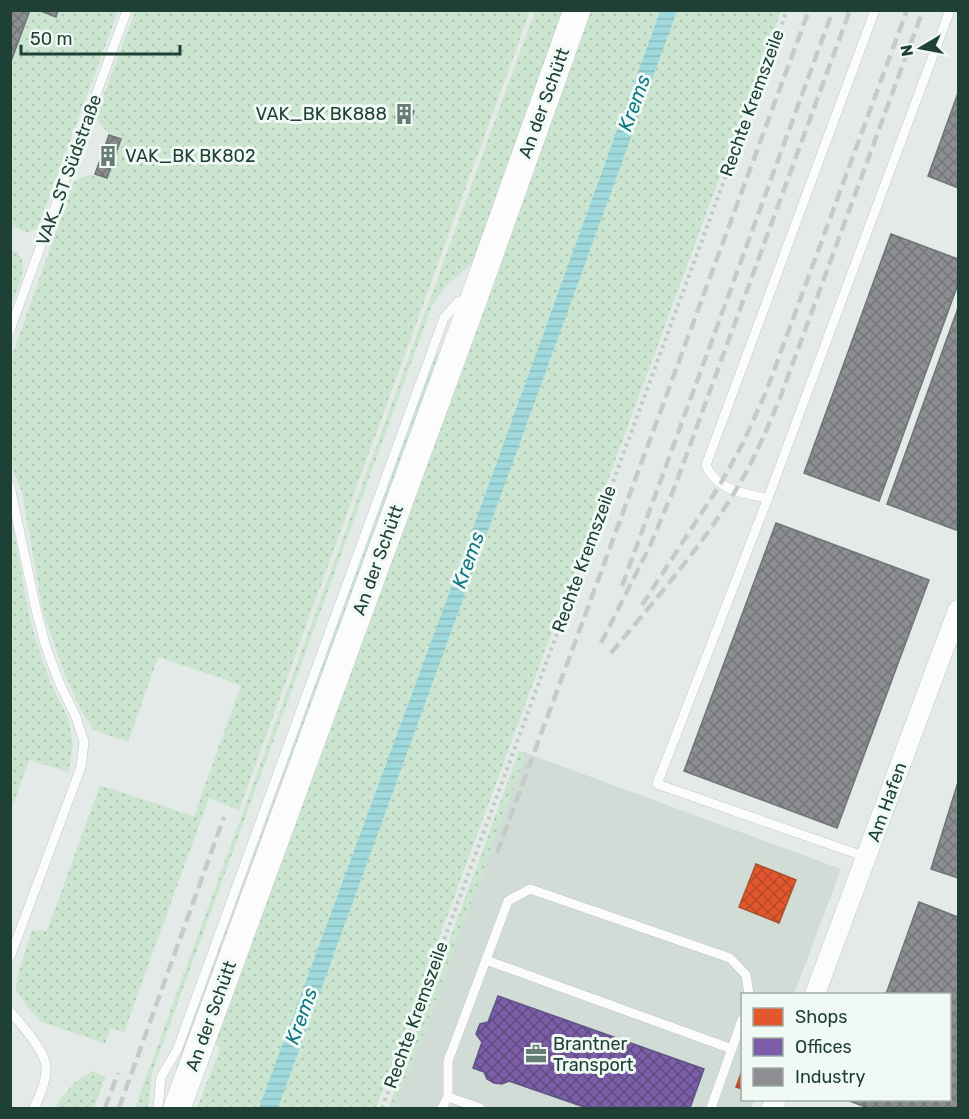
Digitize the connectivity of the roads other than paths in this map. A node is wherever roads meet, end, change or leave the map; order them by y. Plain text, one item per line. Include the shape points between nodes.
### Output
1 (127, 10) edge
2 (577, 10) edge
3 (875, 10) edge
4 (950, 10) edge
5 (476, 293) junction
6 (10, 330) edge
7 (10, 486) edge
8 (768, 498) junction
9 (958, 610) edge
10 (866, 857) junction
11 (10, 957) edge
12 (486, 960) junction
13 (749, 993) edge
14 (815, 993) edge
15 (10, 1011) edge
16 (741, 1023) edge
17 (732, 1049) junction
18 (448, 1097) junction
19 (34, 1108) edge
20 (158, 1108) edge
21 (177, 1108) edge
22 (442, 1108) edge
23 (480, 1108) edge
24 (711, 1108) edge

1 - 6 lane, VAK_ST Südstraße
2 - 5 street, An der Schütt
3 - 8 lane via 705,465 710,476 735,492
4 - 8 lane
5 - 20 lane via 458,302 444,318 177,1050 161,1077
5 - 21 street, An der Schütt
7 - 11 lane via 46,647 84,742 81,767
8 - 10 lane via 657,784
9 - 10 street, Am Hafen
10 - 14 street, Am Hafen
12 - 13 lane via 507,901 530,889 730,958 746,975
12 - 17 lane
12 - 18 lane via 448,1061
15 - 19 lane via 46,1066
16 - 17 lane
17 - 24 lane
18 - 22 lane
18 - 23 lane

